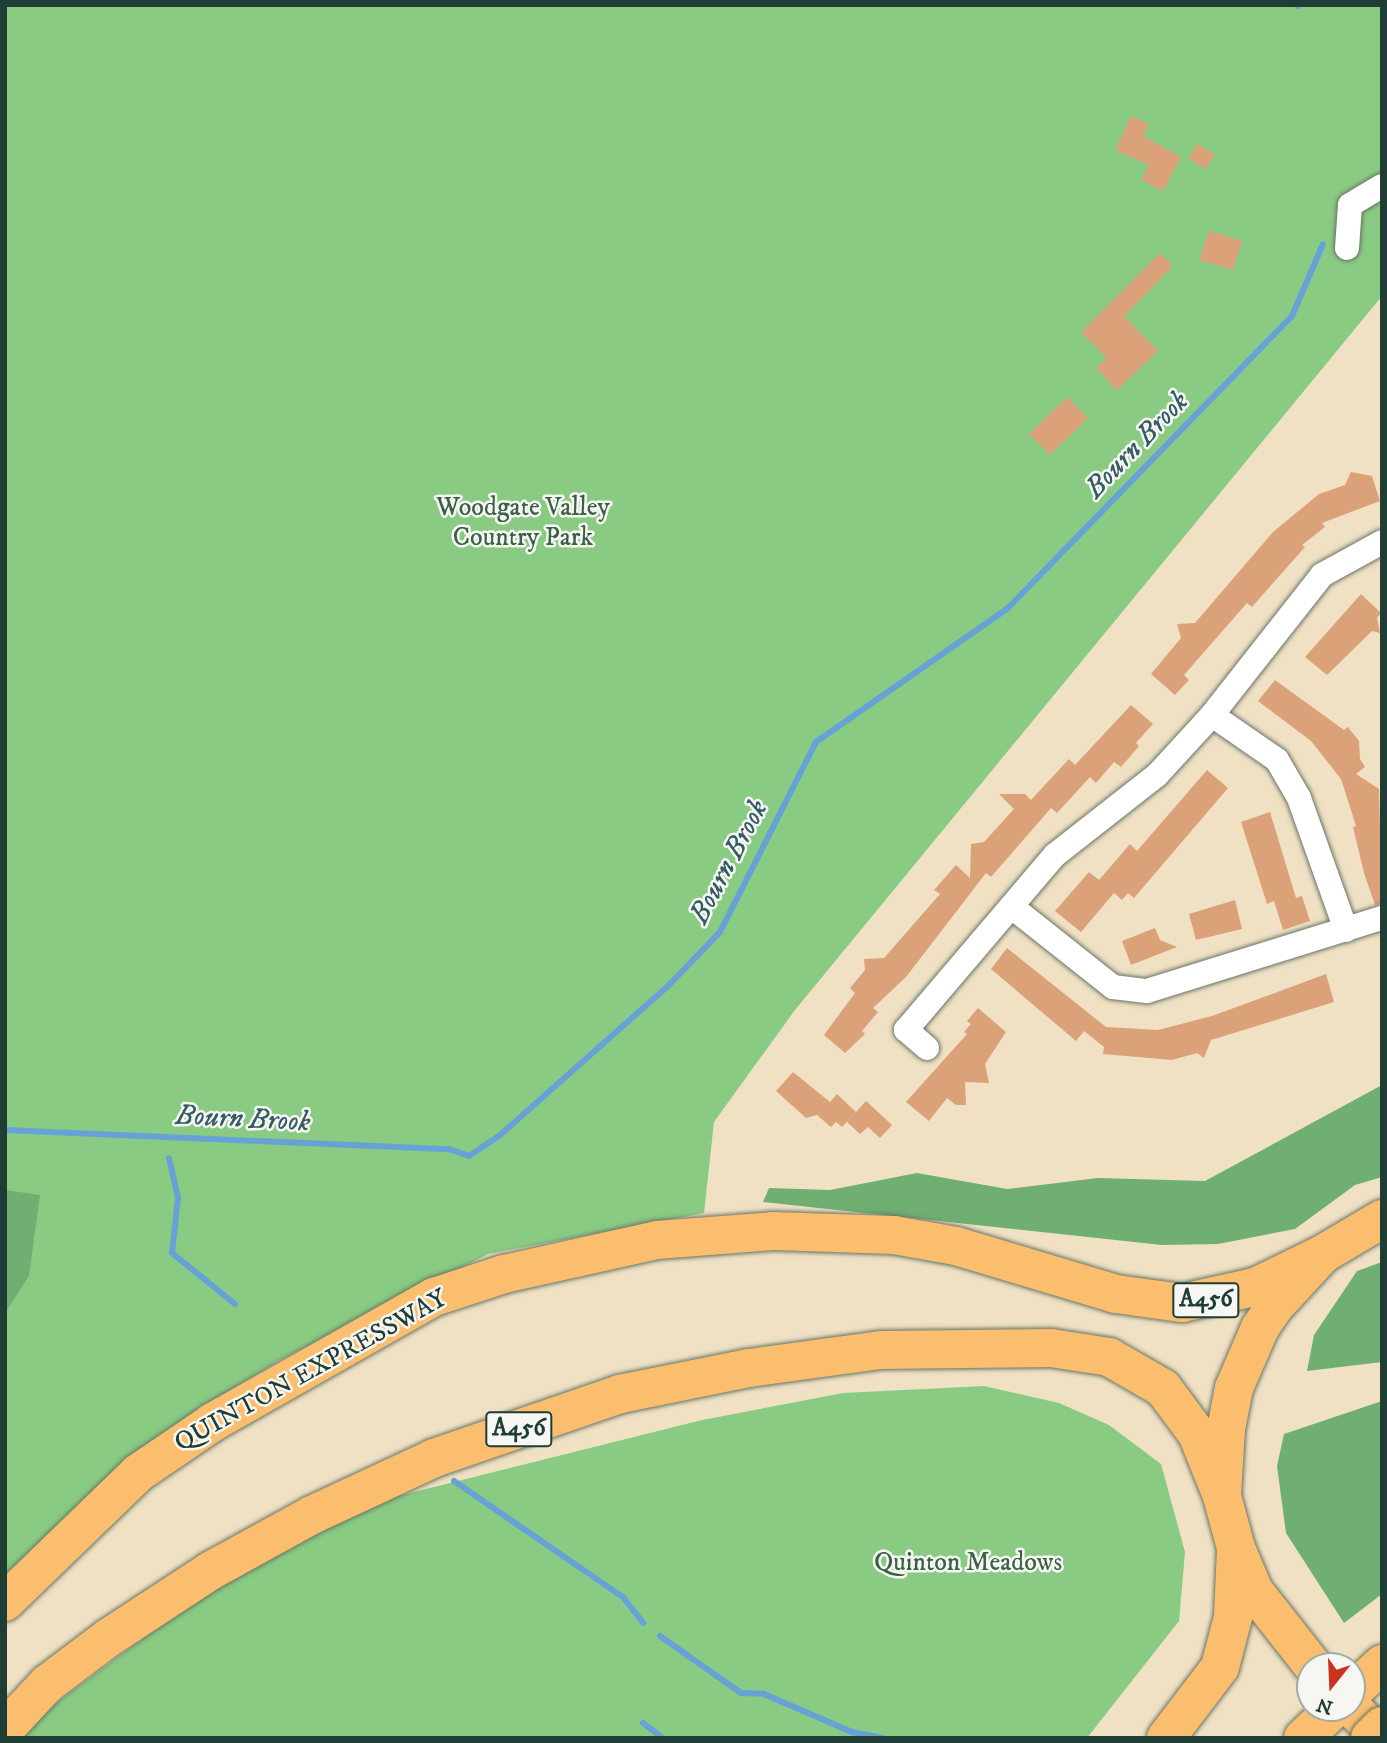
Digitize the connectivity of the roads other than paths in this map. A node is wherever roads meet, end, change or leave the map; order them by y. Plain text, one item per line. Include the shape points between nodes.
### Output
1 (1382, 186) edge
2 (1347, 247) dead end
3 (1382, 542) edge
4 (1212, 715) junction
5 (1012, 906) junction
6 (1382, 918) edge
7 (1346, 930) junction
8 (927, 1048) dead end
9 (1382, 1219) edge
10 (1323, 1254) junction
11 (1222, 1496) junction
12 (1236, 1548) junction
13 (5, 1602) edge
14 (1302, 1652) edge
15 (1382, 1664) edge
16 (1366, 1679) edge
17 (1320, 1722) edge
18 (1366, 1722) edge
19 (1382, 1726) edge
20 (5, 1729) edge
21 (1166, 1738) edge
22 (1303, 1738) edge
23 (1370, 1738) edge
24 (1382, 1738) edge

1 - 2 street via 1350,205
3 - 4 street via 1322,575
4 - 5 street via 1157,775 1055,855
4 - 7 street via 1277,760 1299,798
5 - 7 street via 1114,987 1147,991
5 - 8 street via 906,1030
6 - 7 street
9 - 10 highway
10 - 11 highway via 1274,1307 1234,1388
10 - 13 highway, QUINTON EXPRESSWAY / A456 via 1255,1287 1182,1303 1116,1294 956,1246 894,1236 773,1231 657,1240 503,1274 434,1297 213,1422 138,1473
11 - 12 highway
11 - 20 highway, A456 via 1197,1434 1163,1388 1110,1357 1051,1348 881,1350 749,1368 620,1394 434,1458 312,1515 211,1571 108,1638 47,1684
12 - 14 highway via 1254,1591
12 - 21 highway via 1233,1618 1220,1667
15 - 16 highway
17 - 22 highway
18 - 24 highway
19 - 23 highway, bridge

